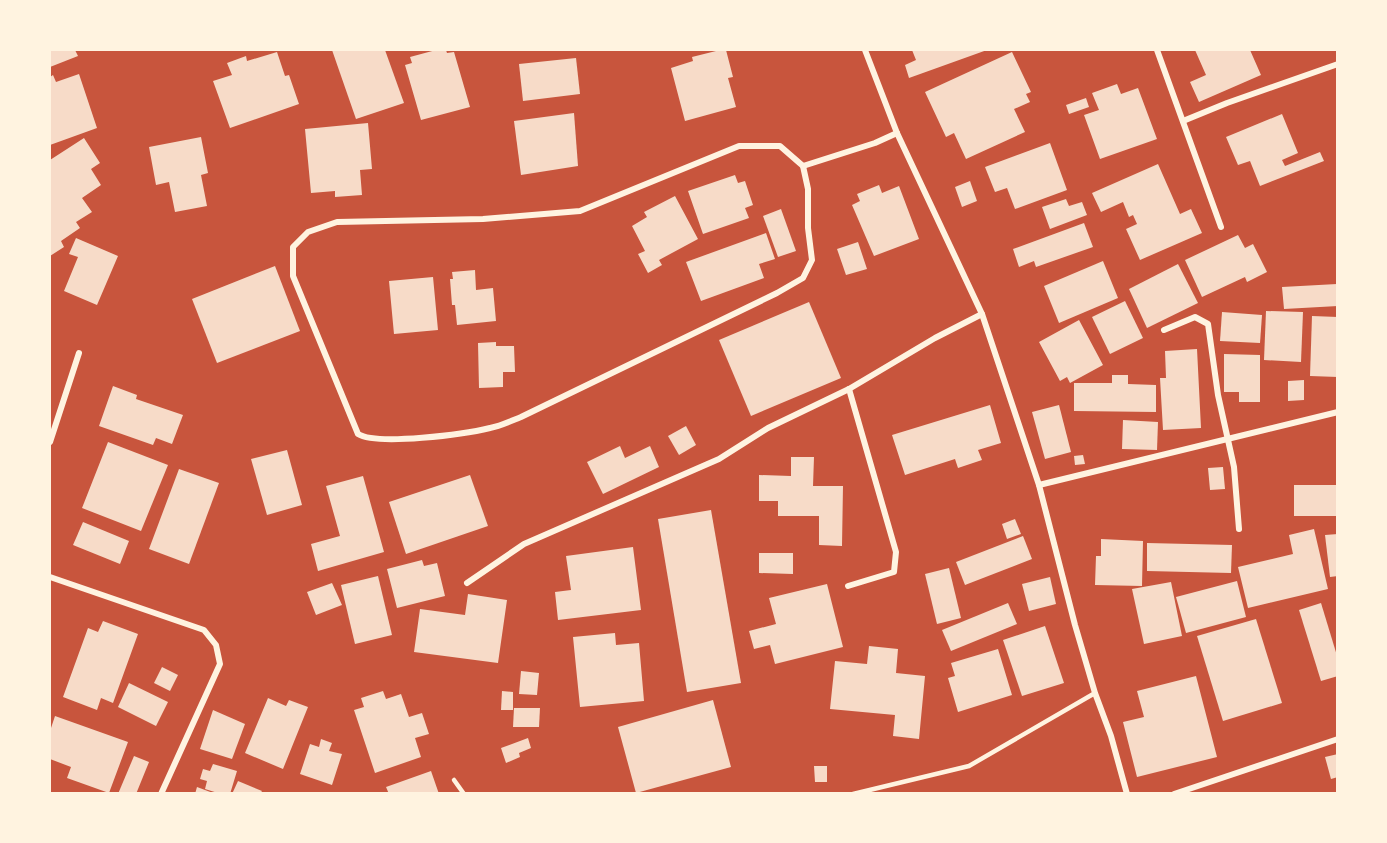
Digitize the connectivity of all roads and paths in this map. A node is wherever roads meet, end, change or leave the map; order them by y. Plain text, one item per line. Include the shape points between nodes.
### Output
1 (865, 50) edge
2 (1157, 50) edge
3 (1338, 64) edge
4 (1183, 121) junction
5 (897, 133) junction
6 (803, 166) junction
7 (1221, 227) dead end
8 (982, 315) junction
9 (1164, 330) dead end
10 (79, 353) dead end
11 (849, 389) junction
12 (1338, 412) edge
13 (1229, 438) junction
14 (50, 442) edge
15 (1039, 485) junction
16 (1239, 529) dead end
17 (50, 577) edge
18 (466, 583) dead end
19 (848, 586) dead end
20 (1095, 693) junction
21 (1338, 739) edge
22 (454, 780) dead end
23 (161, 794) edge
24 (464, 794) edge
25 (853, 794) edge
26 (1127, 794) edge
27 (1174, 794) edge

1 - 5 street
2 - 4 street
3 - 4 street
4 - 7 street
5 - 6 street
5 - 8 street
6 - 6 street via 812,260 803,278 777,294 491,428 432,437 384,439 358,434 293,276 293,247 308,232 337,222 483,219 579,211 739,146 780,146
8 - 11 street
8 - 15 street
9 - 13 street via 1195,317 1209,324 1218,395
10 - 14 street
11 - 18 street via 768,428 719,459 524,544
11 - 19 street via 896,552 894,572
12 - 13 street
13 - 15 street
13 - 16 street
15 - 20 street
17 - 23 street via 204,630 216,645 220,664
20 - 25 lane via 969,766
20 - 26 street
21 - 27 street
22 - 24 lane

